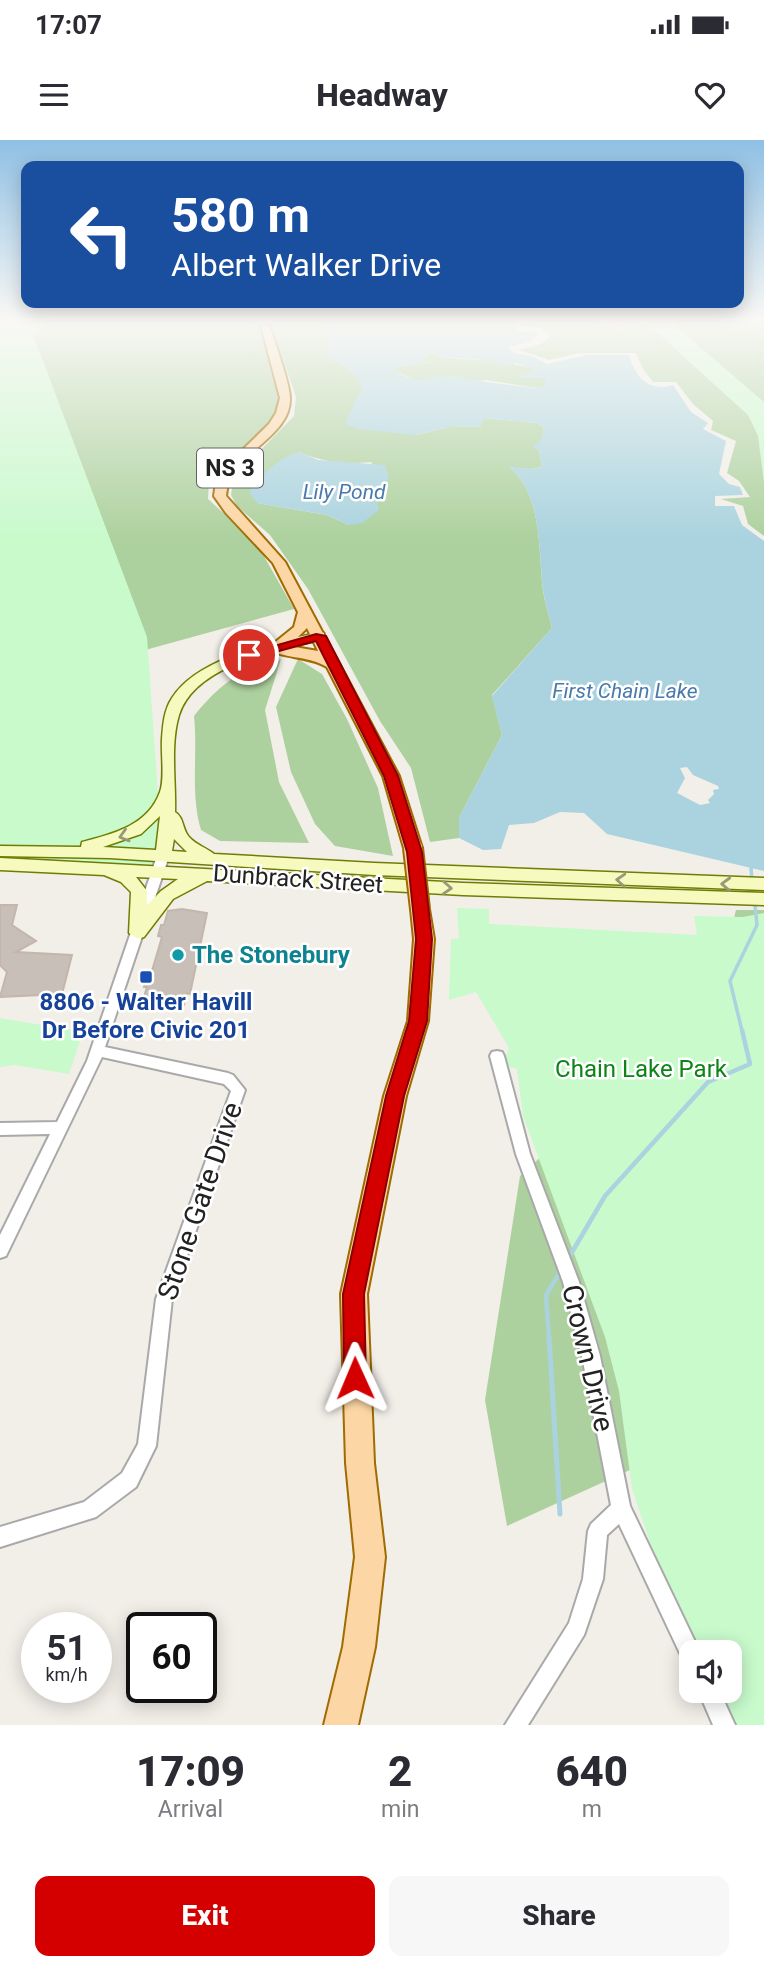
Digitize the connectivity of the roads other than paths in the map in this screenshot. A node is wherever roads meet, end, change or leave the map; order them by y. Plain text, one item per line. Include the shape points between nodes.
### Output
1 (283, 392) edge
2 (304, 611) junction
3 (320, 636) junction
4 (275, 648) junction
5 (336, 667) junction
6 (169, 789) junction
7 (0, 851) edge
8 (36, 851) junction
9 (0, 864) edge
10 (161, 864) junction
11 (222, 866) junction
12 (77, 867) junction
13 (764, 884) edge
14 (689, 890) junction
15 (764, 899) edge
16 (138, 933) junction
17 (98, 1051) junction
18 (497, 1056) dead end
19 (60, 1128) junction
20 (0, 1129) edge
21 (0, 1251) edge
22 (621, 1508) junction
23 (0, 1537) edge
24 (684, 1640) edge
25 (714, 1703) edge
26 (341, 1725) edge
27 (516, 1725) edge
28 (724, 1725) edge

1 - 2 main road, NS 3 via 283,410 272,429 229,470 219,493 225,506 279,562
2 - 3 main road, NS 3
2 - 4 main road via 298,632
3 - 4 main road
3 - 5 main road, NS 3
4 - 5 main road via 318,655
4 - 6 main road via 219,667 180,699 171,719
5 - 26 main road, NS 3, bridge via 391,776 413,848 424,939 418,1021 395,1096 354,1294 359,1449 370,1556 359,1647
6 -> 8 main road via 153,819 134,835
6 - 10 main road
6 - 11 main road via 177,834
7 - 8 main road, Dunbrack Street
8 - 10 main road, Dunbrack Street
9 - 12 main road, Dunbrack Street
10 - 11 main road, Dunbrack Street
10 - 12 main road, Dunbrack Street
10 - 16 street
11 - 14 main road, Dunbrack Street via 463,889
11 - 16 main road via 172,889 155,904
12 - 16 main road via 134,883 141,902
13 -> 14 main road, Dunbrack Street
14 - 15 main road, Dunbrack Street
16 - 17 street
17 - 19 street
17 - 23 street, Stone Gate Drive via 228,1079 238,1090 164,1299 147,1446 129,1480 89,1510
18 - 22 street, Crown Drive via 523,1154 571,1282 591,1356
19 - 20 street
19 - 21 street
22 - 24 street, Crown Drive
22 - 27 street via 598,1531 593,1579 577,1628
25 - 28 street

